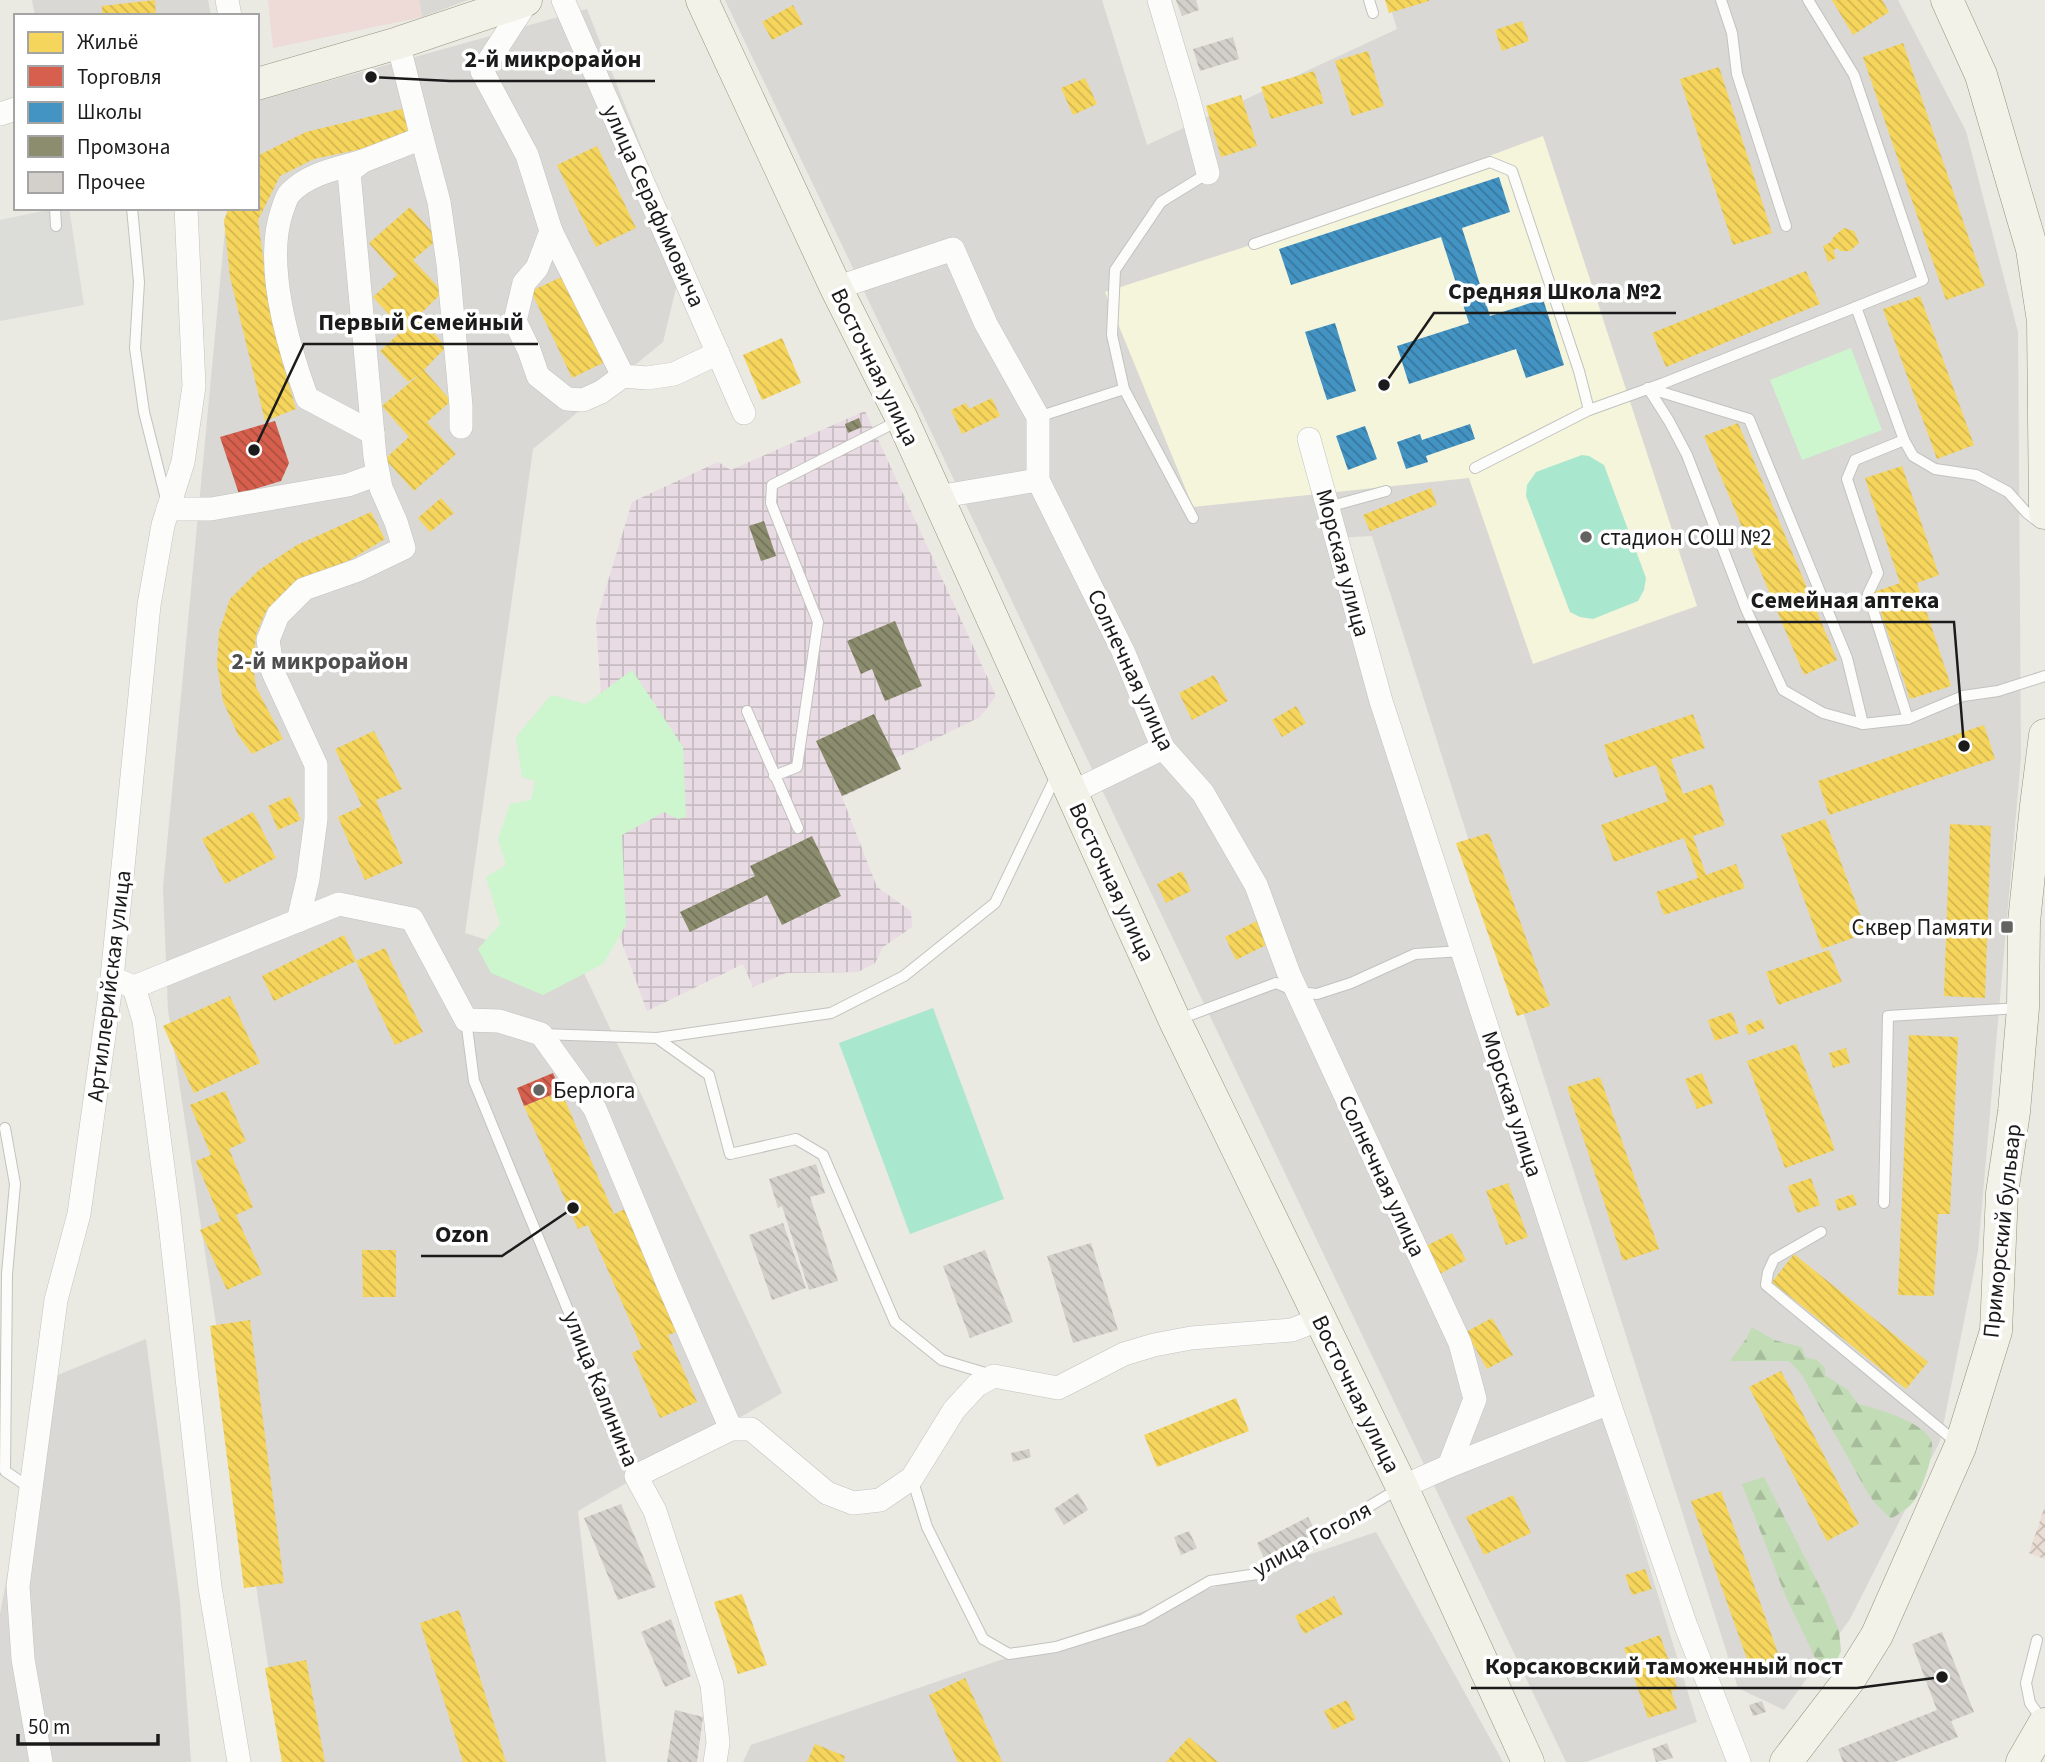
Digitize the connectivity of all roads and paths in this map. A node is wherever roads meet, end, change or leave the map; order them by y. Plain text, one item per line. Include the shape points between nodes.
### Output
1 (527, 0) edge
2 (563, 0) edge
3 (702, 0) edge
4 (1159, 0) edge
5 (1368, 0) edge
6 (1721, 0) edge
7 (1808, 0) edge
8 (1947, 0) edge
9 (1373, 13) dead end
10 (398, 43) junction
11 (259, 83) edge
12 (422, 138) junction
13 (363, 161) junction
14 (1208, 173) joint
15 (55, 210) edge
16 (132, 210) edge
17 (186, 210) edge
18 (56, 226) dead end
19 (1786, 226) dead end
20 (551, 231) junction
21 (1254, 244) dead end
22 (836, 288) junction
23 (1856, 307) junction
24 (718, 353) junction
25 (623, 376) junction
26 (1648, 388) junction
27 (1124, 389) junction
28 (1589, 410) junction
29 (744, 412) dead end
30 (1038, 417) junction
31 (902, 419) junction
32 (461, 427) dead end
33 (373, 433) junction
34 (1309, 439) dead end
35 (1904, 440) junction
36 (1475, 468) dead end
37 (378, 474) junction
38 (1038, 480) junction
39 (1386, 491) dead end
40 (937, 496) junction
41 (1328, 507) junction
42 (168, 509) junction
43 (2045, 513) edge
44 (1193, 518) dead end
45 (2045, 527) edge
46 (2045, 676) edge
47 (747, 711) dead end
48 (1908, 719) junction
49 (1863, 724) junction
50 (2045, 735) edge
51 (1163, 748) junction
52 (774, 776) junction
53 (1065, 780) junction
54 (798, 828) dead end
55 (298, 921) junction
56 (1462, 951) junction
57 (112, 978) junction
58 (134, 987) junction
59 (1297, 992) junction
60 (2023, 1007) junction
61 (466, 1020) junction
62 (1175, 1021) junction
63 (541, 1034) junction
64 (657, 1038) junction
65 (5, 1128) dead end
66 (1884, 1203) dead end
67 (1821, 1232) dead end
68 (1320, 1319) junction
69 (995, 1376) junction
70 (1609, 1403) junction
71 (731, 1429) junction
72 (1960, 1447) junction
73 (1449, 1466) junction
74 (2, 1471) edge
75 (636, 1476) junction
76 (912, 1478) junction
77 (1402, 1487) junction
78 (31, 1489) junction
79 (2038, 1640) dead end
80 (2045, 1723) edge
81 (41, 1762) edge
82 (239, 1762) edge
83 (715, 1762) edge
84 (1528, 1762) edge
85 (1740, 1762) edge
86 (1786, 1762) edge
87 (2022, 1762) edge
88 (2036, 1762) edge

1 - 10 street
1 - 20 street via 482,71 527,155
2 - 24 street, улица Серафимовича
3 - 22 street, Восточная улица
4 - 14 street
5 - 9 lane
6 - 19 lane via 1732,33 1737,74
7 - 23 lane via 1854,75 1923,280
8 - 43 street via 1981,75 2032,249 2043,321
10 - 11 street
10 - 12 street
12 - 13 street
12 - 32 street via 439,202 448,264
13 - 33 street via 349,173
13 - 33 street via 313,176 288,195 277,225 276,254 293,360 307,398
14 - 27 lane via 1161,202 1115,270 1112,335
15 - 18 lane
16 - 42 lane via 139,282 135,348 144,412
17 - 42 street, Артиллерийская улица via 194,386 183,462
20 - 25 street
20 - 25 street via 537,268 524,283 515,321 538,376 567,399 583,400
21 - 28 lane via 1490,162 1512,171
22 - 30 street, Солнечная улица via 953,249 986,324
22 - 31 street, Восточная улица
23 - 26 lane
23 - 35 lane
24 - 25 street via 674,374
24 - 29 street, улица Серафимовича
26 - 28 lane
26 - 49 lane via 1687,455 1746,609 1783,690 1824,713
26 - 49 lane via 1749,419 1847,659
27 - 30 lane
27 - 44 lane
28 - 36 lane
30 - 38 street, Солнечная улица
31 - 40 street, Восточная улица
31 - 52 lane via 772,485 771,503 818,622 797,767
33 - 37 street
34 - 41 street, Морская улица
35 - 45 lane via 1913,456 1935,469 1976,475 2008,492
35 - 48 lane via 1855,460 1847,479 1878,573 1868,594
37 - 42 street via 348,485 211,509
37 - 55 street via 404,548 304,589 278,615 268,640 273,672 316,765 316,819
38 - 40 street
38 - 51 street, Солнечная улица via 1123,652
39 - 41 lane
40 - 53 street, Восточная улица
41 - 56 street, Морская улица via 1381,701
42 - 57 street, Артиллерийская улица via 149,605
46 - 48 lane via 1963,696
47 - 52 lane
48 - 49 lane
50 - 60 street, Приморский бульвар via 2024,922
51 - 53 street
51 - 59 street, Солнечная улица via 1203,793 1256,886
52 - 54 lane
53 - 62 street, Восточная улица
53 - 64 lane via 995,903 904,976 831,1013
55 - 58 street
55 - 61 street via 339,904 411,919
56 - 59 lane via 1415,954 1340,987 1317,994
56 - 70 street, Морская улица
57 - 58 street
57 - 78 street, Артиллерийская улица via 79,1213 56,1300
58 - 82 street via 144,1021 210,1587
59 - 62 lane via 1276,984
59 - 73 street, Солнечная улица via 1460,1343 1475,1399
60 - 66 lane via 1888,1016
60 - 72 street, Приморский бульвар via 2003,1193 1996,1331
61 - 63 street via 499,1021
61 - 75 lane, улица Калинина via 474,1081
62 - 68 street, Восточная улица
63 - 64 lane
63 - 71 street via 595,1109
64 - 69 lane via 709,1075 730,1154 796,1139 823,1155 895,1322 942,1360
65 - 74 lane via 15,1184 7,1274
67 - 72 lane via 1774,1259 1766,1285
68 - 69 street via 1292,1330 1154,1345 1124,1354 1058,1388
68 - 77 street, Восточная улица
69 - 76 street via 976,1385 954,1410
70 - 73 street, улица Гоголя
70 - 85 street, Морская улица via 1686,1626
71 - 75 street
71 - 76 street via 751,1429 827,1493 853,1503 880,1500
72 - 86 street, Приморский бульвар via 1877,1635 1849,1681
73 - 77 street, улица Гоголя
74 - 78 lane
75 - 83 street, улица Калинина via 655,1511 712,1685 718,1743
76 - 77 lane, улица Гоголя via 927,1527 983,1639 1009,1654 1056,1647 1105,1632 1142,1620 1210,1581 1257,1574
77 - 84 street, Восточная улица
78 - 81 street, Артиллерийская улица via 19,1586 23,1659
79 - 80 lane via 2026,1682 2030,1703
80 - 87 street
80 - 88 street

